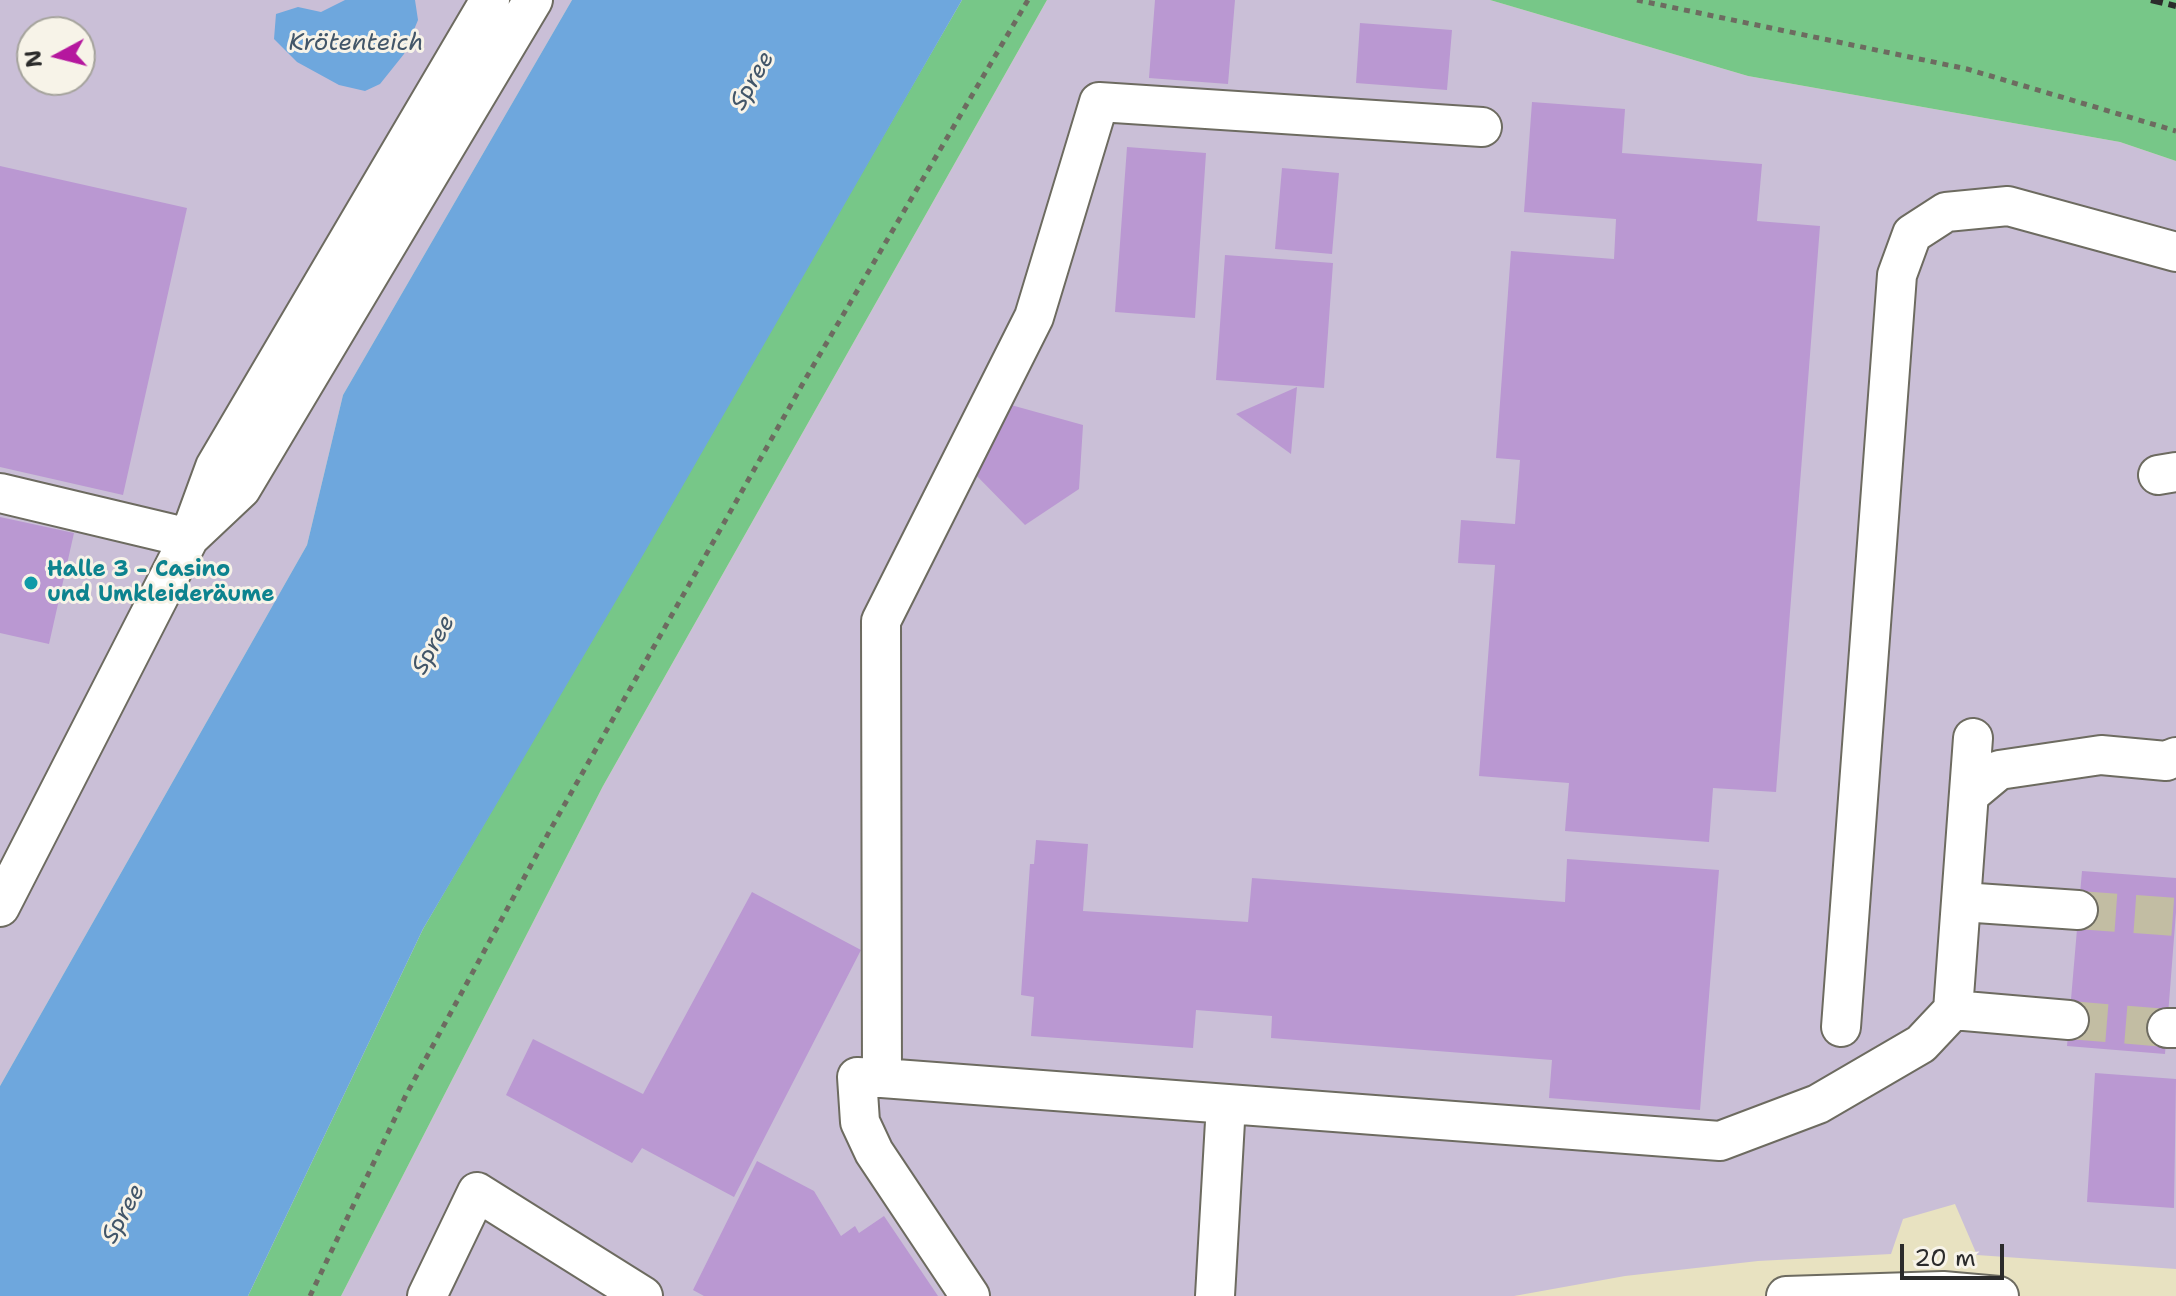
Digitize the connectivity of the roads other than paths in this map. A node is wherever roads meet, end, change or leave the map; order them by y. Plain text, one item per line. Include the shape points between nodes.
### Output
1 (490, 0) edge
2 (533, 0) edge
3 (1482, 127) dead end
4 (2176, 252) edge
5 (0, 493) edge
6 (189, 538) junction
7 (1973, 738) dead end
8 (2176, 757) edge
9 (1969, 795) junction
10 (3, 895) edge
11 (1962, 902) junction
12 (2078, 910) tunnel mouth
13 (1953, 1010) junction
14 (2069, 1020) tunnel mouth
15 (1841, 1027) dead end
16 (882, 1078) junction
17 (1226, 1104) junction
18 (427, 1296) edge
19 (643, 1296) edge
20 (970, 1296) edge
21 (1215, 1296) edge
22 (1786, 1296) edge
23 (1999, 1296) edge

1 - 6 street via 215,467
2 - 6 street via 241,489
3 - 16 street via 1099,102 1034,317 881,621
4 - 15 street via 2008,206 1946,212 1912,234 1897,275
5 - 6 street
6 - 10 street
7 - 9 street
8 - 9 street via 2166,761 2101,755 1999,770
9 - 11 street
11 - 12 street
11 - 13 street
13 - 14 street
13 - 17 street via 1921,1044 1818,1104 1720,1141
16 - 17 street
16 - 20 street via 857,1077 860,1122 874,1152
17 - 21 street
18 - 19 street via 477,1192
22 - 23 street via 1943,1291

